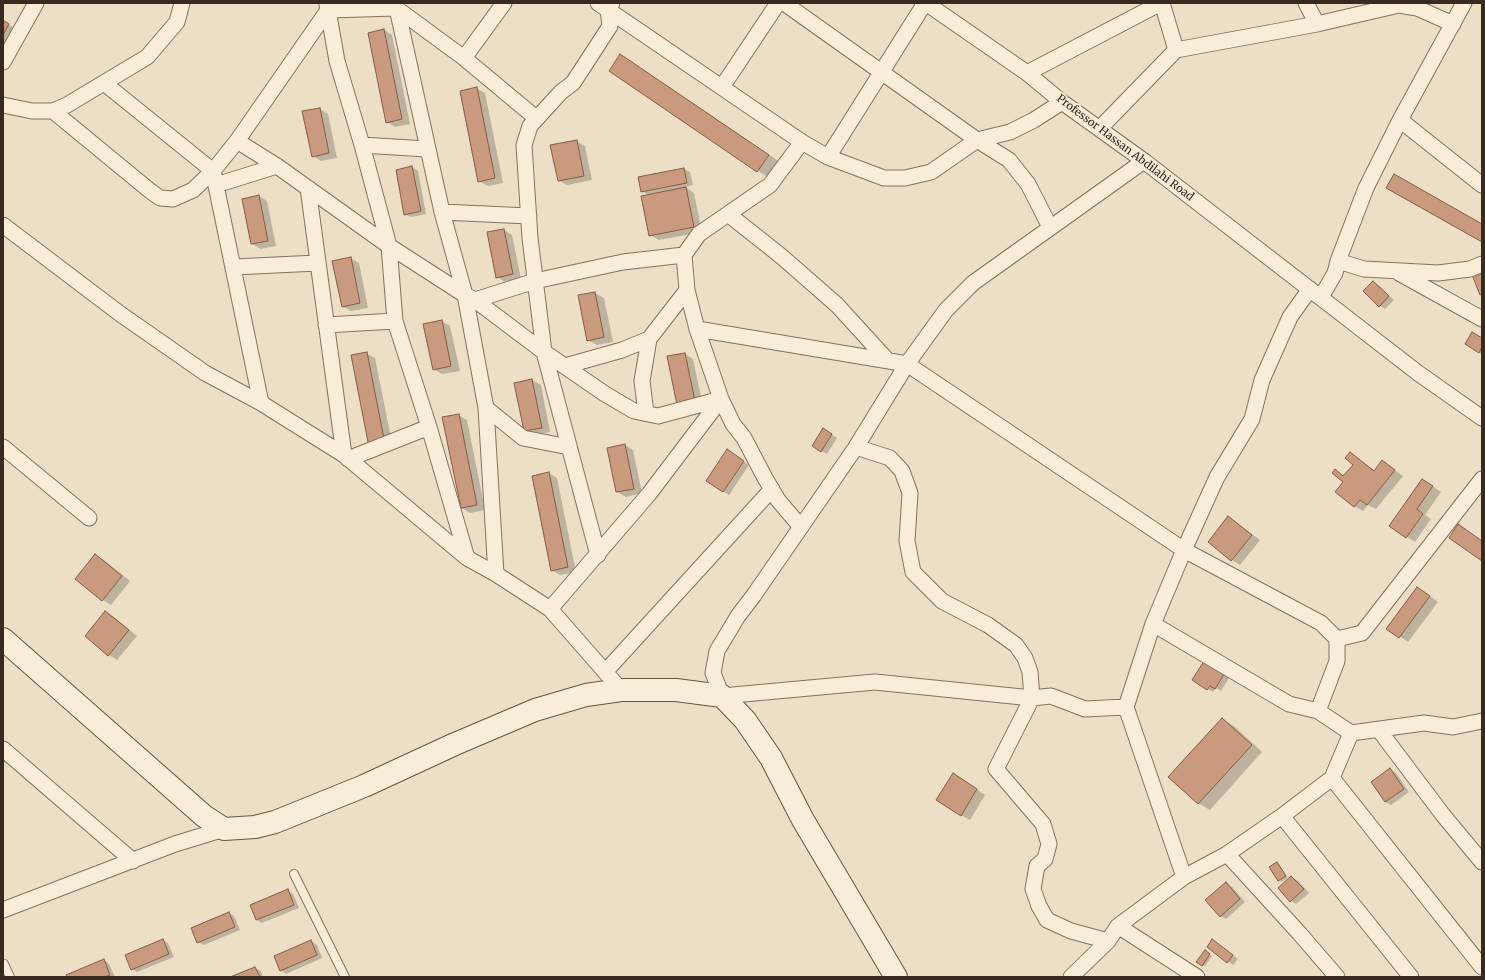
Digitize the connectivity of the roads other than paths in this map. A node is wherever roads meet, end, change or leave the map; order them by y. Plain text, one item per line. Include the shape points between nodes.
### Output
1 (36, 3) edge
2 (182, 3) edge
3 (504, 3) edge
4 (778, 3) edge
5 (784, 3) edge
6 (925, 3) edge
7 (1162, 3) edge
8 (1306, 3) edge
9 (1464, 3) edge
10 (396, 5) edge
11 (606, 5) edge
12 (327, 6) edge
13 (1317, 24) junction
14 (1452, 24) junction
15 (1176, 50) junction
16 (464, 58) junction
17 (3, 62) edge
18 (880, 72) junction
19 (1027, 73) junction
20 (104, 83) junction
21 (722, 87) junction
22 (1062, 102) junction
23 (3, 105) edge
24 (53, 110) junction
25 (536, 118) junction
26 (1400, 120) junction
27 (1100, 128) junction
28 (977, 140) junction
29 (237, 141) junction
30 (802, 142) junction
31 (362, 145) junction
32 (427, 149) junction
33 (828, 157) junction
34 (1144, 161) junction
35 (277, 166) junction
36 (214, 178) junction
37 (1482, 185) edge
38 (308, 188) junction
39 (442, 212) junction
40 (728, 214) junction
41 (529, 216) junction
42 (3, 225) edge
43 (1050, 228) junction
44 (389, 246) junction
45 (684, 255) junction
46 (1338, 261) junction
47 (318, 264) junction
48 (1482, 264) edge
49 (233, 267) junction
50 (1396, 272) junction
51 (535, 281) junction
52 (687, 290) junction
53 (1316, 293) junction
54 (470, 297) junction
55 (1482, 319) edge
56 (395, 321) junction
57 (326, 325) junction
58 (697, 329) junction
59 (649, 339) junction
60 (544, 352) junction
61 (888, 361) junction
62 (907, 364) junction
63 (565, 366) junction
64 (721, 399) junction
65 (261, 403) junction
66 (486, 408) junction
67 (646, 413) junction
68 (1482, 418) edge
69 (429, 427) junction
70 (3, 447) edge
71 (569, 447) junction
72 (856, 447) junction
73 (346, 457) junction
74 (1482, 479) edge
75 (772, 489) junction
76 (89, 518) dead end
77 (800, 526) junction
78 (1184, 550) junction
79 (598, 555) junction
80 (467, 558) junction
81 (496, 574) junction
82 (550, 609) junction
83 (1153, 624) junction
84 (3, 639) edge
85 (1337, 639) junction
86 (605, 672) junction
87 (621, 690) junction
88 (722, 696) junction
89 (1032, 698) junction
90 (1126, 707) junction
91 (1318, 711) junction
92 (1482, 721) edge
93 (1379, 730) junction
94 (1351, 733) junction
95 (3, 749) edge
96 (1332, 778) junction
97 (1282, 816) junction
98 (224, 829) junction
99 (1227, 854) junction
100 (133, 860) junction
101 (1482, 862) edge
102 (294, 874) dead end
103 (1184, 878) junction
104 (3, 910) edge
105 (1118, 926) junction
106 (1108, 941) junction
107 (4, 964) edge
108 (1482, 967) edge
109 (10, 977) edge
110 (345, 977) edge
111 (896, 977) edge
112 (1071, 977) edge
113 (1197, 977) edge
114 (1338, 977) edge
115 (1411, 977) edge

1 - 17 street
2 - 20 street via 177,22 147,57
3 - 16 street
4 - 21 street
5 - 18 street
6 - 18 street
6 - 19 street, Professor Hassan Abdilahi Road
7 - 15 street
7 - 19 street
8 - 13 street
9 - 14 street
10 - 12 street
10 - 16 street
10 - 32 street
11 - 21 street
11 - 25 street via 610,26 573,83 560,92
12 - 29 street
12 - 31 street via 337,61
13 - 14 street via 1399,5 1417,8
13 - 15 street
14 - 26 street
15 - 27 street
16 - 25 street
18 - 28 street
18 - 33 street
19 - 22 street, Professor Hassan Abdilahi Road
20 - 24 street via 67,105
20 - 36 street
21 - 30 street
22 - 27 street, Professor Hassan Abdilahi Road
22 - 28 street via 1010,132
23 - 24 street via 32,111
24 - 36 street via 160,198 173,199
25 - 41 street via 530,126 524,145
26 - 37 street
26 - 46 street via 1366,188
27 - 34 street, Professor Hassan Abdilahi Road
28 - 33 street via 931,172 905,178 884,178
28 - 43 street via 1009,160 1028,184
29 - 35 street
29 - 36 street
30 - 33 street
30 - 40 street via 770,185
31 - 32 street
31 - 44 street
32 - 39 street
34 - 43 street
34 - 53 street, Professor Hassan Abdilahi Road
35 - 36 street
35 - 38 street
36 - 49 street
38 - 44 street
38 - 47 street
39 - 41 street
39 - 54 street
40 - 45 street via 699,234
40 - 61 street via 781,256 836,305
41 - 51 street
42 - 65 street via 119,313 205,373
43 - 62 street via 973,283 946,310
44 - 54 street
44 - 56 street
45 - 51 street via 623,262
45 - 52 street
46 - 50 street via 1364,269
46 - 53 street via 1335,273
47 - 49 street
47 - 57 street
48 - 50 street via 1470,269 1438,273
49 - 65 street
50 - 55 street
51 - 54 street
51 - 60 street
52 - 58 street
52 - 59 street
53 - 68 street, Professor Hassan Abdilahi Road via 1418,373
53 - 78 street via 1290,317 1262,380 1252,418 1217,477
54 - 60 street
54 - 66 street
56 - 57 street
56 - 69 street
57 - 73 street
58 - 61 street
58 - 64 street
59 - 63 street via 622,350
59 - 67 street via 642,381
60 - 63 street
60 - 71 street
61 - 62 street
62 - 72 street
62 - 78 street
63 - 67 street via 634,411
64 - 67 street via 658,416
64 - 75 street
64 - 79 street via 649,494
65 - 73 street
66 - 71 street via 524,438
66 - 81 street
69 - 73 street
69 - 80 street
70 - 76 street
71 - 79 street
72 - 77 street
72 - 89 street via 890,458 902,470 910,493 907,541 913,572 942,601 988,625 1016,645 1025,658 1030,672
73 - 80 street
74 - 85 street via 1362,633
75 - 77 street
75 - 86 street
77 - 88 street via 717,651 713,673
78 - 83 street
78 - 85 street via 1321,623
79 - 82 street
80 - 81 street
81 - 82 street
82 - 86 street
83 - 90 street
83 - 91 street via 1289,704
84 - 98 street via 204,816
85 - 91 street via 1337,660
86 - 87 street
87 - 88 street via 676,690
87 - 98 street via 586,695 535,710 364,786 275,822 255,827
88 - 89 street via 875,682
88 - 111 street via 744,720 771,758 803,820
89 - 90 street via 1051,696 1085,709
89 - 106 street via 996,769 1043,824 1049,844 1045,859 1038,866 1033,889 1047,920 1071,931
90 - 103 street
91 - 94 street
92 - 93 street via 1453,727 1424,724
93 - 94 street
93 - 101 street
94 - 96 street
95 - 100 street
96 - 97 street
96 - 108 street
97 - 99 street
97 - 115 street
98 - 100 street
99 - 103 street
99 - 114 street
100 - 104 street
102 - 110 lane
103 - 105 street
105 - 106 street
105 - 113 street
106 - 112 street
107 - 109 lane

